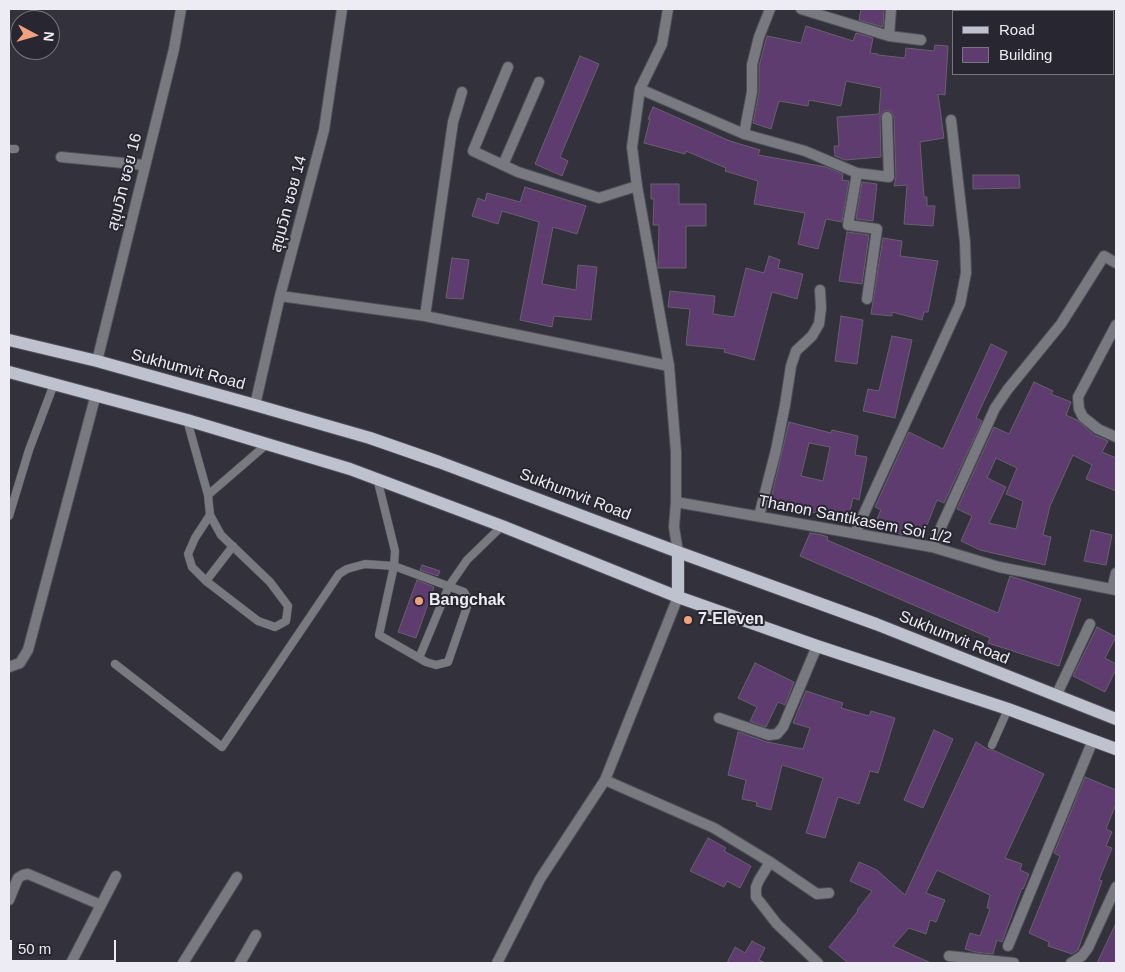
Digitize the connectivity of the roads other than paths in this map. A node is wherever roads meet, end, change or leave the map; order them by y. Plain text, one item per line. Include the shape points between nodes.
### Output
1 (181, 9) edge
2 (342, 9) edge
3 (668, 9) edge
4 (770, 9) edge
5 (801, 9) edge
6 (892, 9) edge
7 (889, 36) junction
8 (921, 40) dead end
9 (508, 67) dead end
10 (539, 82) dead end
11 (640, 89) junction
12 (462, 92) dead end
13 (887, 117) dead end
14 (951, 120) dead end
15 (744, 134) junction
16 (61, 157) dead end
17 (144, 165) junction
18 (503, 165) junction
19 (857, 173) junction
20 (637, 186) junction
21 (1116, 262) edge
22 (820, 290) dead end
23 (280, 296) junction
24 (867, 299) dead end
25 (425, 316) junction
26 (1116, 325) edge
27 (9, 340) edge
28 (97, 361) junction
29 (668, 366) junction
30 (9, 374) edge
31 (54, 384) junction
32 (96, 394) junction
33 (255, 405) junction
34 (187, 420) junction
35 (1116, 437) edge
36 (268, 444) junction
37 (377, 478) junction
38 (208, 496) junction
39 (676, 502) junction
40 (210, 515) junction
41 (9, 516) edge
42 (759, 516) junction
43 (502, 526) junction
44 (855, 532) junction
45 (233, 546) junction
46 (932, 547) junction
47 (678, 552) junction
48 (394, 566) junction
49 (1116, 574) edge
50 (206, 581) junction
51 (449, 586) junction
52 (1114, 589) edge
53 (678, 596) junction
54 (1090, 624) dead end
55 (817, 646) junction
56 (419, 658) junction
57 (115, 664) dead end
58 (9, 666) edge
59 (1056, 696) junction
60 (1008, 709) junction
61 (720, 718) dead end
62 (1116, 719) edge
63 (1093, 740) junction
64 (992, 745) dead end
65 (1116, 749) edge
66 (605, 780) junction
67 (770, 862) junction
68 (116, 876) dead end
69 (237, 877) dead end
70 (1116, 887) edge
71 (829, 893) dead end
72 (9, 900) edge
73 (101, 905) junction
74 (256, 936) dead end
75 (1008, 946) dead end
76 (949, 956) dead end
77 (71, 963) edge
78 (183, 963) edge
79 (240, 963) edge
80 (497, 963) edge
81 (818, 963) edge
82 (1014, 963) edge
83 (1071, 963) edge

1 - 17 street, สุขุมวิท ซอย 16
2 - 23 street, สุขุมวิท ซอย 14 via 324,130
3 - 11 street via 662,44
4 - 15 street via 752,65 752,92
5 - 7 street
6 - 7 street
7 - 8 street
9 - 18 street via 473,151
10 - 18 street
11 - 15 street
11 - 20 street via 632,147
12 - 25 street via 453,122
13 - 19 street via 889,177
14 - 44 street via 966,242 966,273 960,304
15 - 19 street via 805,151
16 - 17 street
17 - 28 street, สุขุมวิท ซอย 16
18 - 20 street via 599,198
19 - 24 street via 848,225 877,229
20 - 29 street
21 - 46 street via 1104,256 1061,324 999,402
22 - 42 street via 819,324 796,351 791,366 776,450
23 - 25 street
23 - 33 street, สุขุมวิท ซอย 14
25 - 29 street
26 - 35 street via 1078,398 1083,417
27 - 28 main road, Sukhumvit Road
28 - 33 main road, Sukhumvit Road
29 - 39 street via 676,452
30 - 31 main road
31 - 32 main road
31 - 41 lane
32 - 34 main road
32 - 58 street via 28,650 20,663
33 - 47 main road, Sukhumvit Road via 370,438
34 - 36 main road
34 - 38 lane
36 - 37 main road
36 - 38 lane
37 - 43 main road
37 - 48 lane via 395,551
38 - 40 lane
39 - 42 street, Thanon Santikasem Soi 1/2
39 - 47 street via 674,527
40 - 45 lane via 221,535
40 - 50 lane via 188,554 192,567
42 - 44 street, Thanon Santikasem Soi 1/2
43 - 51 lane via 467,560
43 - 53 main road
44 - 46 street, Thanon Santikasem Soi 1/2
45 - 50 lane
45 - 50 lane via 270,582 288,606 286,621 275,627 258,621
46 - 52 street, Thanon Santikasem Soi 1/2 via 999,567
47 - 53 main road
47 - 59 main road, Sukhumvit Road via 876,624
48 - 51 lane
48 - 56 lane via 379,635
48 - 57 lane via 365,564 339,574 222,747
49 - 52 street
51 - 56 lane
51 - 56 lane via 464,592 469,601 448,662 436,665
53 - 55 main road
53 - 66 street
54 - 59 street
55 - 60 main road
55 - 61 street via 783,727 777,734 769,735
59 - 62 main road, Sukhumvit Road
60 - 63 main road
60 - 64 lane
63 - 65 main road
63 - 75 street
66 - 67 street via 714,828
66 - 80 street via 540,879
67 - 71 street via 817,894
67 - 81 street via 756,887 756,897 777,924
68 - 73 street
69 - 78 street
70 - 83 street via 1088,948
72 - 73 street via 18,878 28,874
73 - 77 street
74 - 79 street
76 - 82 street

